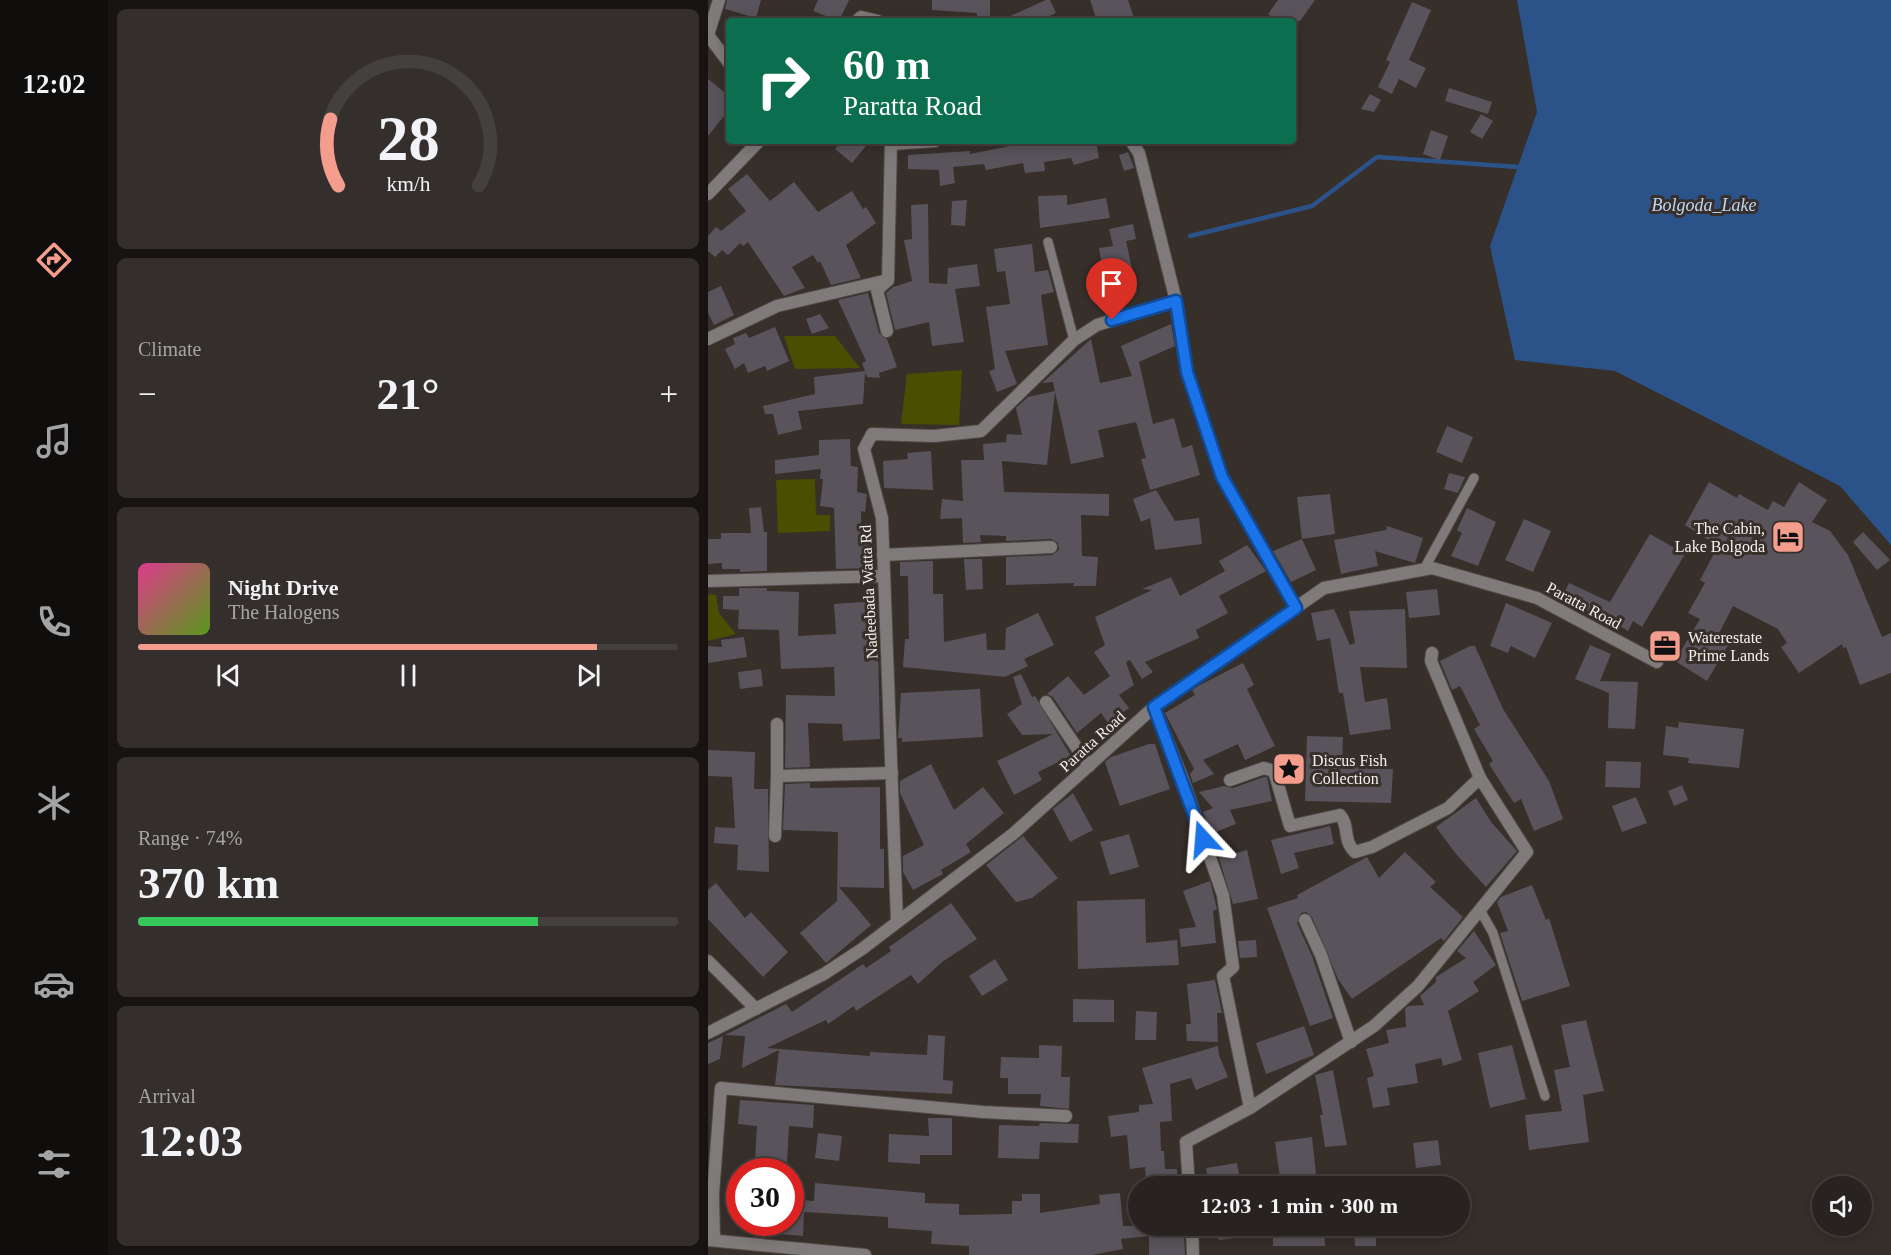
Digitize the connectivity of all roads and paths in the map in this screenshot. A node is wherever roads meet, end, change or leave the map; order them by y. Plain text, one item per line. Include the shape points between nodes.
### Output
1 (719, 0) edge
2 (708, 35) edge
3 (708, 35) edge
4 (726, 59) edge
5 (756, 144) edge
6 (891, 144) edge
7 (1133, 144) edge
8 (708, 194) edge
9 (1048, 242) dead end
10 (888, 280) junction
11 (1176, 301) junction
12 (887, 331) dead end
13 (708, 339) edge
14 (1074, 340) junction
15 (1474, 478) dead end
16 (1051, 547) dead end
17 (883, 555) junction
18 (1424, 570) junction
19 (884, 576) junction
20 (708, 581) edge
21 (1296, 608) junction
22 (1432, 653) dead end
23 (1657, 662) dead end
24 (1046, 702) dead end
25 (1154, 707) junction
26 (777, 724) dead end
27 (1089, 766) junction
28 (892, 773) junction
29 (777, 776) junction
30 (1480, 778) junction
31 (1230, 780) dead end
32 (775, 836) dead end
33 (1480, 910) junction
34 (1305, 920) dead end
35 (897, 921) junction
36 (708, 961) edge
37 (756, 1009) junction
38 (708, 1033) edge
39 (1351, 1042) junction
40 (1545, 1096) dead end
41 (1250, 1108) junction
42 (1066, 1116) dead end
43 (1188, 1176) edge
44 (1192, 1236) edge
45 (711, 1240) edge
46 (857, 1255) edge
47 (1193, 1255) edge

1 - 3 street
2 - 4 street
5 - 8 street
6 - 10 street
7 - 11 street via 1139,153
9 - 14 lane
10 - 12 street via 877,290
10 - 13 street via 777,306
11 - 14 street, Nadeebada Watta Rd via 1097,325
11 - 21 street via 1187,372 1222,477
14 - 17 street, Nadeebada Watta Rd via 981,431 934,436 872,434 864,449 882,518
15 - 18 lane
16 - 17 street
17 - 19 street, Nadeebada Watta Rd
18 - 21 street, Paratta Road via 1324,588
18 - 23 street, Paratta Road via 1432,568 1537,598
19 - 20 street
19 - 28 street, Nadeebada Watta Rd
21 - 25 street, Paratta Road
22 - 30 street via 1431,661
24 - 27 street
25 - 27 street, Paratta Road
25 - 41 street via 1223,895 1233,967 1223,976
26 - 29 street
27 - 35 street, Paratta Road via 1013,834
28 - 29 street
28 - 35 street, Nadeebada Watta Rd
29 - 32 street
30 - 31 street via 1449,808 1355,852 1347,844 1340,815 1290,826 1274,771 1264,768
30 - 33 street via 1527,852
33 - 39 street via 1418,986
33 - 40 lane via 1492,933
34 - 39 street via 1322,955
35 - 37 street, Paratta Road via 824,975
36 - 37 street
37 - 38 street, Paratta Road
39 - 41 street
41 - 43 street via 1186,1142
42 - 45 street via 721,1088
44 - 47 street
45 - 46 street

